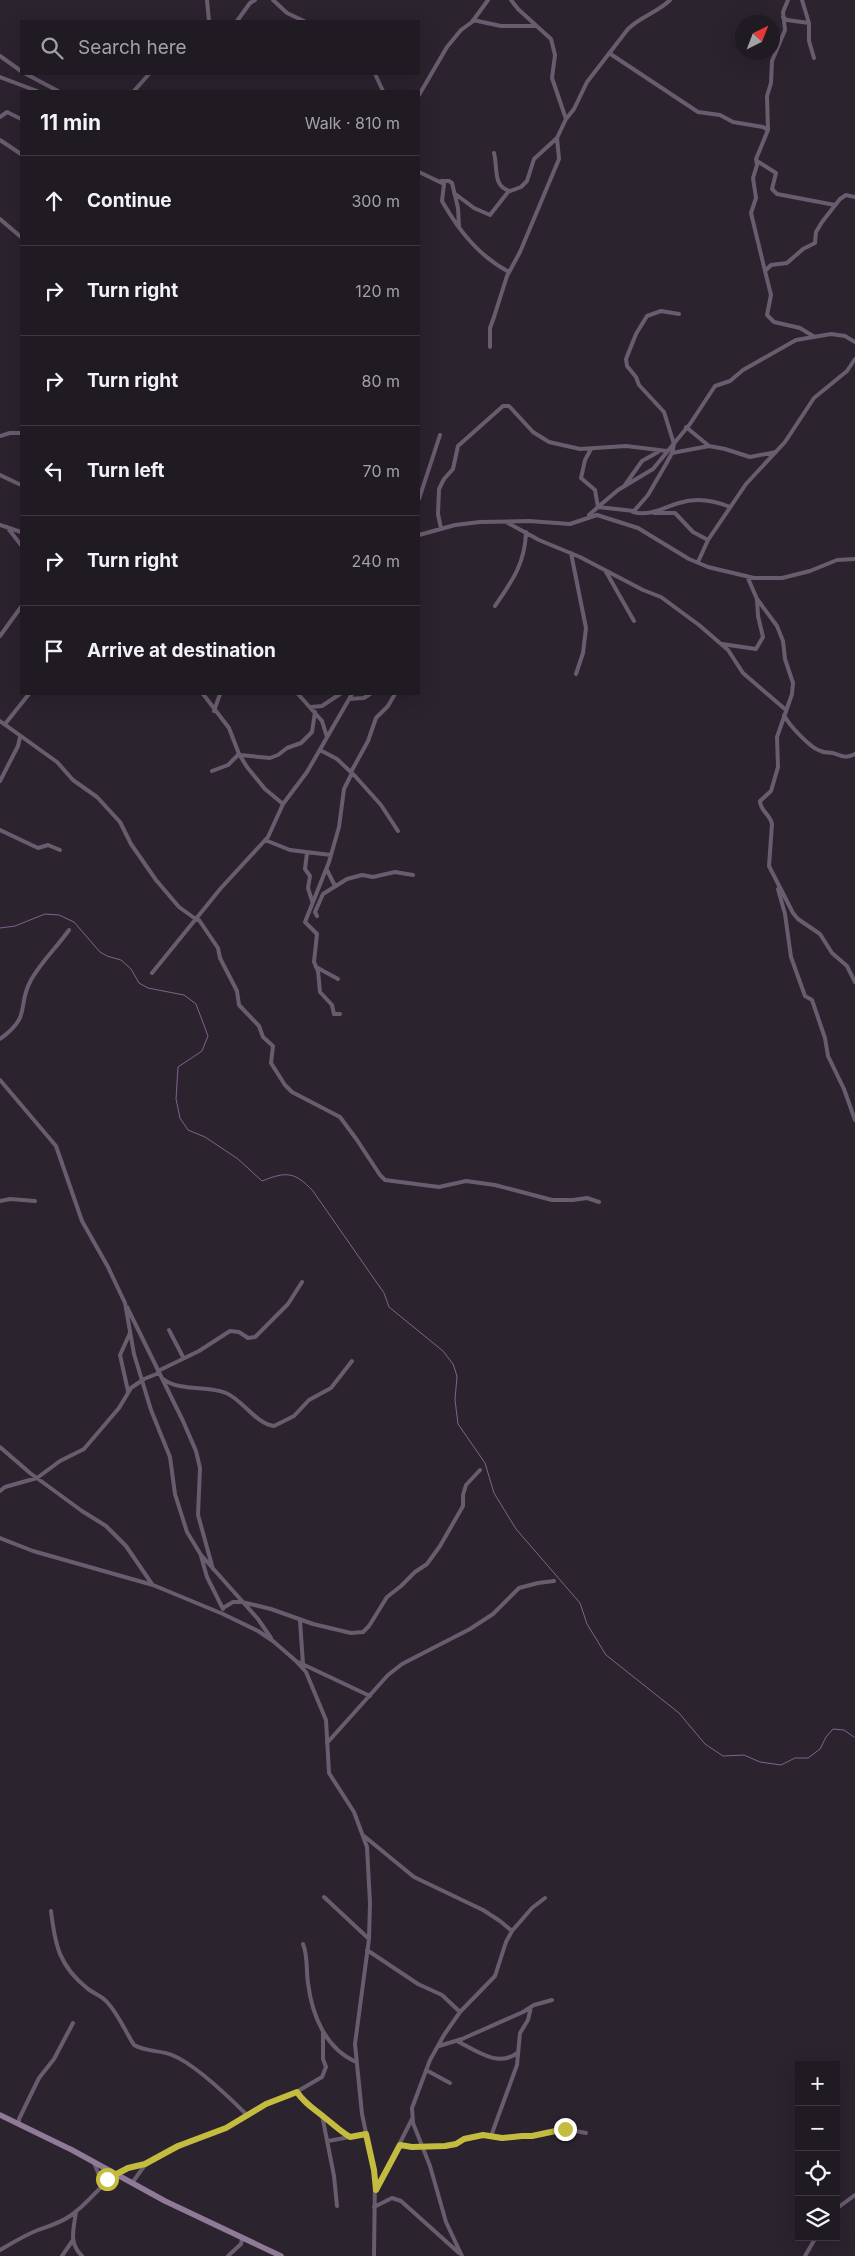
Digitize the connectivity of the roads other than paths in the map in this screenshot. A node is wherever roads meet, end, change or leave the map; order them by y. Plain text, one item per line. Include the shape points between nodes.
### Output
1 (207, 0) edge
2 (255, 0) edge
3 (273, 0) edge
4 (488, 0) edge
5 (511, 0) edge
6 (670, 0) edge
7 (788, 0) edge
8 (802, 0) edge
9 (249, 1) edge
10 (784, 17) junction
11 (209, 20) edge
12 (238, 20) edge
13 (302, 20) edge
14 (473, 20) junction
15 (809, 23) junction
16 (538, 26) junction
17 (609, 53) junction
18 (0, 56) edge
19 (814, 58) dead end
20 (20, 70) edge
21 (28, 75) edge
22 (148, 75) edge
23 (375, 75) edge
24 (0, 77) edge
25 (34, 90) edge
26 (53, 90) edge
27 (135, 90) edge
28 (383, 90) edge
29 (420, 93) edge
30 (0, 118) edge
31 (20, 118) edge
32 (566, 119) junction
33 (768, 130) junction
34 (557, 138) junction
35 (0, 140) edge
36 (20, 153) edge
37 (494, 153) dead end
38 (757, 161) junction
39 (420, 172) edge
40 (438, 181) junction
41 (510, 191) junction
42 (454, 193) junction
43 (855, 197) edge
44 (835, 205) junction
45 (0, 219) edge
46 (460, 228) junction
47 (20, 236) edge
48 (765, 271) junction
49 (509, 272) junction
50 (679, 314) dead end
51 (813, 336) junction
52 (855, 342) edge
53 (490, 347) dead end
54 (855, 359) edge
55 (686, 428) junction
56 (20, 433) edge
57 (440, 435) dead end
58 (0, 436) edge
59 (674, 444) junction
60 (709, 446) junction
61 (591, 449) junction
62 (660, 451) junction
63 (667, 451) junction
64 (778, 451) junction
65 (672, 454) junction
66 (0, 475) edge
67 (20, 485) edge
68 (624, 487) junction
69 (420, 497) edge
70 (598, 507) junction
71 (730, 507) junction
72 (632, 512) junction
73 (652, 513) junction
74 (588, 517) junction
75 (504, 521) junction
76 (0, 525) edge
77 (7, 528) junction
78 (441, 529) junction
79 (20, 532) edge
80 (526, 532) junction
81 (420, 535) edge
82 (708, 540) junction
83 (20, 544) edge
84 (571, 553) junction
85 (855, 559) edge
86 (698, 562) junction
87 (605, 570) junction
88 (747, 576) junction
89 (757, 599) junction
90 (494, 606) dead end
91 (20, 608) edge
92 (634, 621) dead end
93 (0, 636) edge
94 (720, 644) junction
95 (576, 674) dead end
96 (28, 695) edge
97 (203, 695) edge
98 (220, 695) edge
99 (299, 695) edge
100 (338, 695) edge
101 (351, 695) edge
102 (368, 695) edge
103 (394, 695) edge
104 (349, 699) junction
105 (310, 707) junction
106 (786, 710) junction
107 (214, 712) junction
108 (315, 712) junction
109 (784, 715) junction
110 (0, 721) edge
111 (5, 724) junction
112 (20, 736) junction
113 (327, 737) junction
114 (320, 750) junction
115 (855, 754) edge
116 (239, 755) junction
117 (212, 771) dead end
118 (351, 772) junction
119 (0, 781) edge
120 (283, 804) junction
121 (0, 830) edge
122 (398, 831) dead end
123 (265, 840) junction
124 (60, 850) dead end
125 (307, 853) junction
126 (331, 855) junction
127 (327, 870) junction
128 (413, 875) dead end
129 (777, 884) junction
130 (335, 886) junction
131 (312, 903) junction
132 (317, 916) dead end
133 (198, 920) junction
134 (69, 930) dead end
135 (316, 967) junction
136 (152, 973) dead end
137 (338, 979) dead end
138 (855, 982) edge
139 (340, 1014) dead end
140 (0, 1039) edge
141 (0, 1080) edge
142 (855, 1120) edge
143 (0, 1201) edge
144 (35, 1201) dead end
145 (599, 1202) dead end
146 (302, 1282) dead end
147 (125, 1303) junction
148 (169, 1330) dead end
149 (130, 1331) junction
150 (183, 1357) junction
151 (352, 1361) dead end
152 (158, 1372) junction
153 (161, 1378) junction
154 (141, 1381) junction
155 (128, 1391) junction
156 (0, 1447) edge
157 (480, 1470) dead end
158 (36, 1478) junction
159 (0, 1492) edge
160 (0, 1538) edge
161 (201, 1555) junction
162 (213, 1569) junction
163 (554, 1581) dead end
164 (153, 1585) junction
165 (242, 1602) junction
166 (223, 1608) junction
167 (223, 1614) junction
168 (300, 1621) junction
169 (272, 1640) junction
170 (296, 1661) junction
171 (304, 1664) junction
172 (370, 1696) junction
173 (327, 1743) junction
174 (364, 1836) junction
175 (324, 1897) dead end
176 (545, 1898) dead end
177 (51, 1911) dead end
178 (512, 1931) junction
179 (369, 1939) junction
180 (303, 1944) dead end
181 (368, 1950) junction
182 (552, 2000) dead end
183 (531, 2007) junction
184 (460, 2012) junction
185 (73, 2023) dead end
186 (323, 2033) junction
187 (457, 2041) junction
188 (439, 2046) junction
189 (517, 2053) junction
190 (356, 2062) junction
191 (426, 2070) junction
192 (450, 2083) dead end
193 (297, 2092) junction
194 (0, 2115) edge
195 (322, 2115) junction
196 (248, 2116) junction
197 (412, 2119) junction
198 (19, 2124) junction
199 (586, 2133) dead end
200 (366, 2134) junction
201 (492, 2136) junction
202 (350, 2137) junction
203 (328, 2141) junction
204 (400, 2145) junction
205 (422, 2147) junction
206 (93, 2161) junction
207 (145, 2164) junction
208 (115, 2174) junction
209 (132, 2183) junction
210 (100, 2186) junction
211 (376, 2190) junction
212 (855, 2195) edge
213 (337, 2206) dead end
214 (840, 2206) edge
215 (374, 2207) junction
216 (76, 2211) junction
217 (242, 2239) junction
218 (73, 2240) junction
219 (814, 2241) edge
220 (0, 2250) edge
221 (62, 2256) edge
222 (82, 2256) edge
223 (228, 2256) edge
224 (281, 2256) edge
225 (374, 2256) edge
226 (462, 2256) edge
227 (805, 2256) edge

1 - 11 street
2 - 9 street
3 - 13 street via 287,14
4 - 14 street
5 - 16 street
6 - 17 street via 633,23
7 - 10 street
8 - 15 street
9 - 12 street
10 - 15 street
10 - 33 street via 785,30 773,57 767,96
14 - 16 street via 501,26
14 - 29 street via 447,47
15 - 19 street
16 - 32 street via 553,45 552,78
17 - 32 street via 587,82
17 - 33 street via 698,112 720,115 733,122
18 - 20 street
21 - 26 street
22 - 27 street
23 - 28 street
24 - 25 street
30 - 31 street via 7,112
32 - 34 street
33 - 38 street
34 - 41 street via 534,159 527,181
34 - 49 street via 559,159
35 - 36 street
37 - 41 street via 495,173 504,189
38 - 44 street via 776,173 772,189 777,194
38 - 48 street via 753,178 756,198 751,216
39 - 40 street
40 - 42 street via 450,182
40 - 46 street via 444,184 442,201
41 - 42 street via 490,216
42 - 46 street
43 - 44 street via 843,196
44 - 48 street via 817,230 815,244 803,249 787,263 771,265
45 - 47 street
46 - 49 street via 482,255
48 - 51 street via 771,295 767,315 774,322 800,328
49 - 53 street via 490,328
50 - 59 street via 661,311 647,316 626,358 639,386 664,412
51 - 52 street via 841,335
51 - 55 street via 791,342 730,381 714,386
54 - 64 street via 814,398
55 - 59 street
55 - 60 street
56 - 58 street
57 - 69 street
59 - 63 street
59 - 65 street
60 - 64 street via 750,457
60 - 65 street
61 - 62 street via 614,446
61 - 70 street via 581,478 595,490
61 - 78 street via 541,438 509,406 503,406 458,446 454,465 439,488
62 - 63 street
62 - 68 street via 642,461
63 - 68 street via 653,469
64 - 71 street via 756,472
65 - 72 street via 648,495
66 - 67 street
68 - 70 street
70 - 72 street
70 - 74 street
71 - 73 street via 716,501 701,500 680,502
71 - 82 street
72 - 73 street
73 - 82 street via 675,513 693,532
74 - 75 street via 570,524
74 - 86 street via 602,516 638,528
75 - 78 street
75 - 80 street
76 - 77 street
77 - 79 street
77 - 83 street
78 - 81 street
80 - 84 street
80 - 90 street via 522,561
82 - 86 street
84 - 87 street
84 - 95 street via 586,628
85 - 88 street via 837,560 810,572 782,578
86 - 88 street
87 - 92 street
87 - 94 street via 661,597
88 - 89 street
89 - 94 street via 763,637 756,649
89 - 106 street via 777,626 783,641 793,683
91 - 93 street
94 - 106 street via 743,673
96 - 111 street
97 - 107 street
98 - 107 street
99 - 105 street
100 - 105 street via 322,706
101 - 104 street
102 - 104 street
103 - 118 street via 376,718
104 - 113 street
105 - 108 street
106 - 109 street
107 - 116 street via 231,732
108 - 113 street via 324,724
108 - 116 street via 312,732 301,743 270,758
109 - 115 street via 790,726 820,751 840,757
109 - 129 street via 777,737 778,767 771,791 760,802 771,820 768,862
110 - 111 street
111 - 112 street
112 - 119 street
112 - 133 street via 98,797 120,822 130,844 156,880 179,907
113 - 114 street
114 - 118 street
114 - 120 street
116 - 117 street via 228,765
116 - 120 street via 260,784
118 - 122 street via 381,805
118 - 126 street via 344,789
120 - 123 street
121 - 124 street via 38,848 48,845
123 - 125 street
123 - 133 street via 221,888
125 - 126 street
125 - 131 street via 305,864 310,876 308,888
126 - 127 street
127 - 130 street
127 - 131 street
128 - 130 street via 395,872 373,877 362,875
129 - 138 street via 793,913 820,934 832,953 847,966
129 - 142 street via 791,957 805,996 813,1001 828,1056
130 - 132 street via 321,897 315,912
131 - 135 street via 305,922 318,938 314,953
133 - 136 street
133 - 145 street via 218,948 236,989 239,1006 273,1046 271,1064 285,1085 292,1092 340,1117 385,1180 439,1187 466,1181 552,1200 587,1198
134 - 140 street via 32,978 19,1021
135 - 137 street
135 - 139 street via 320,992 332,1005 334,1014
141 - 147 street via 56,1146 82,1221
143 - 144 street
146 - 150 street via 288,1304 256,1337 248,1338 230,1330 199,1351
147 - 149 street
147 - 152 street
148 - 150 street
149 - 154 street
149 - 155 street via 120,1355
150 - 152 street
151 - 153 street via 331,1388 309,1400 294,1416 274,1426 265,1423 236,1398 225,1393 171,1383
152 - 153 street
152 - 154 street
153 - 162 street via 184,1421 199,1461 198,1515
154 - 155 street
154 - 161 street via 170,1457 183,1525
155 - 158 street via 122,1405 84,1449
156 - 158 street
157 - 168 street via 466,1485 463,1506 440,1546 427,1564 387,1596 366,1630 351,1633
158 - 159 street via 4,1487
158 - 164 street via 106,1526 126,1546
160 - 164 street via 66,1561
161 - 162 street
161 - 166 street via 207,1578
162 - 165 street
163 - 172 street via 519,1588 493,1614 395,1669
164 - 167 street
165 - 166 street via 233,1602
165 - 168 street
165 - 169 street
166 - 167 street
167 - 169 street
168 - 171 street
169 - 170 street
170 - 171 street
170 - 173 street via 306,1672 324,1713
171 - 172 street
172 - 173 street
173 - 174 street via 329,1773 354,1812
174 - 178 street via 414,1877 483,1910
174 - 179 street via 368,1858
175 - 179 street
176 - 178 street
177 - 196 street via 54,1942 62,1958 87,1988 111,2006 134,2045 165,2052 184,2062
178 - 184 street via 495,1976
179 - 181 street
180 - 186 street via 309,2000
181 - 184 street via 418,1984 449,1999
181 - 190 street via 356,2034
182 - 183 street
183 - 187 street
183 - 189 street via 520,2033
184 - 188 street
185 - 198 street via 54,2059 35,2085
186 - 190 street via 339,2053
186 - 193 street via 324,2075
187 - 188 street
187 - 189 street via 494,2059 508,2059
188 - 191 street
189 - 201 street via 517,2065
190 - 200 street
191 - 192 street
191 - 197 street via 412,2108
193 - 195 street via 306,2104
193 - 196 street via 266,2104
194 - 198 street
195 - 202 street
195 - 203 street
196 - 207 street
197 - 204 street
197 - 205 street
198 - 206 street
199 - 201 street via 568,2129 532,2136
200 - 202 street
200 - 211 street
201 - 205 street via 464,2139 452,2145
202 - 203 street
203 - 213 street
204 - 205 street
204 - 211 street
205 - 226 street via 448,2226
206 - 208 street
206 - 210 street
207 - 208 street
207 - 209 street
208 - 209 street
208 - 210 street
209 - 217 street
210 - 216 street
211 - 215 street
212 - 214 street
215 - 225 street
215 - 226 street via 392,2198 401,2201
216 - 218 street
216 - 220 street
217 - 223 street
217 - 224 street
218 - 221 street
218 - 222 street
219 - 227 street

